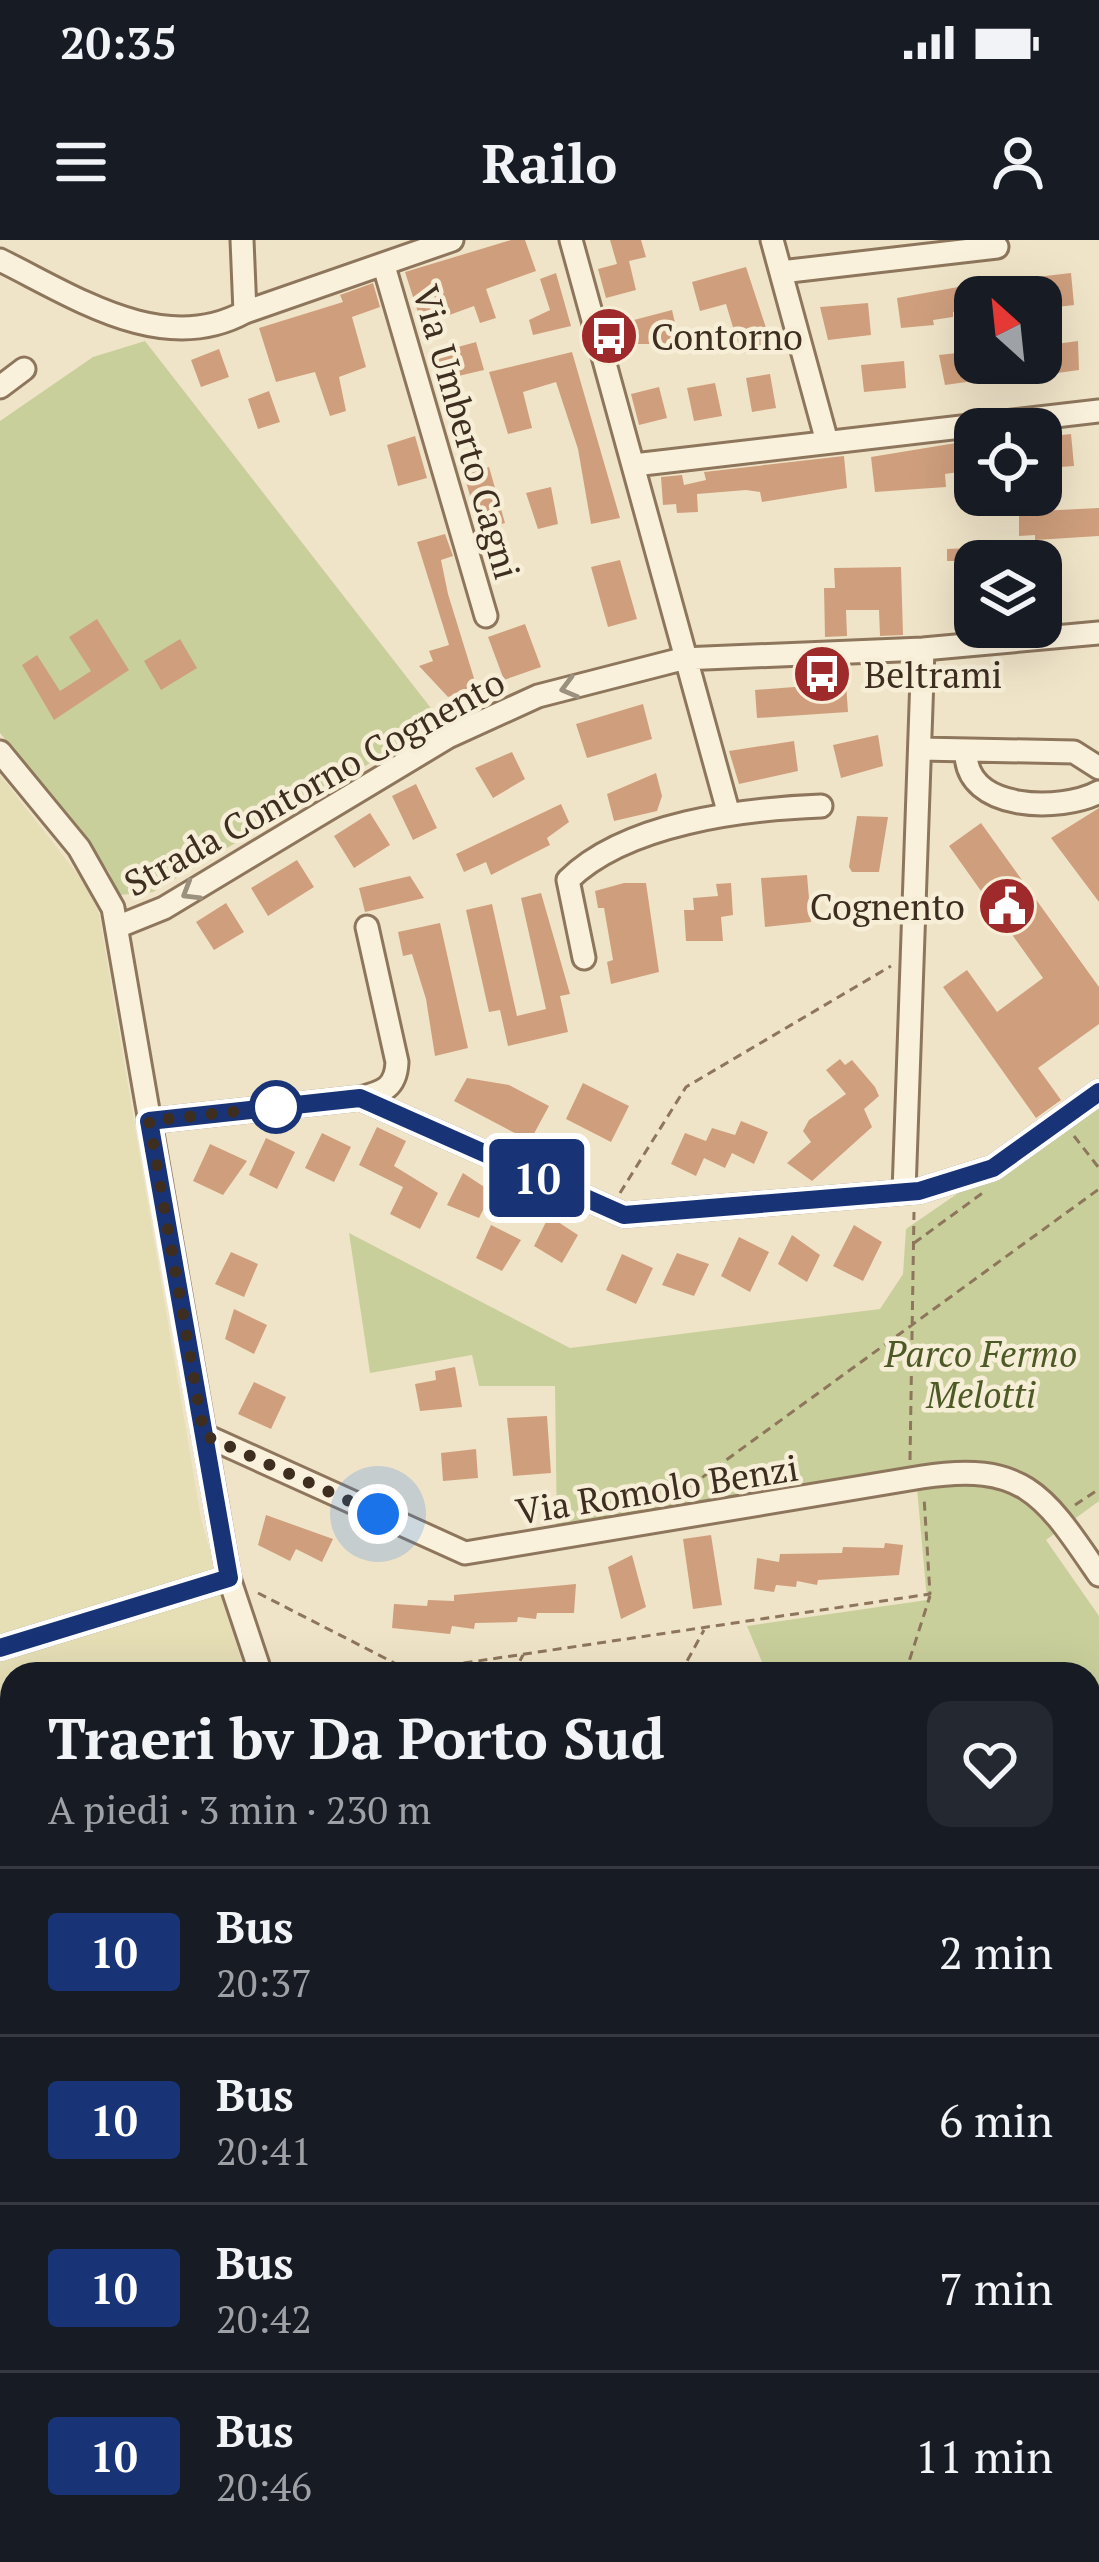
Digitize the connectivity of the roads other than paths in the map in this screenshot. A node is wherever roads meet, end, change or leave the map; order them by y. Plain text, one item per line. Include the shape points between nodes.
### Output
1 (242, 240) edge
2 (452, 240) edge
3 (571, 240) edge
4 (772, 240) edge
5 (997, 247) dead end
6 (0, 260) edge
7 (384, 266) junction
8 (781, 272) junction
9 (244, 312) junction
10 (24, 370) dead end
11 (0, 387) edge
12 (1099, 411) edge
13 (826, 439) junction
14 (634, 465) junction
15 (486, 616) dead end
16 (1099, 633) edge
17 (923, 649) junction
18 (682, 659) junction
19 (920, 749) junction
20 (0, 752) edge
21 (966, 752) junction
22 (1099, 768) edge
23 (1099, 792) edge
24 (821, 806) dead end
25 (728, 811) junction
26 (117, 927) junction
27 (367, 927) dead end
28 (584, 958) dead end
29 (1099, 1092) edge
30 (360, 1098) junction
31 (149, 1121) junction
32 (909, 1192) junction
33 (204, 1435) junction
34 (1099, 1575) edge
35 (229, 1578) junction
36 (0, 1648) edge
37 (256, 1662) edge

1 - 9 street
2 - 7 street
3 - 14 street
4 - 8 street
5 - 8 street
6 - 9 street via 159,329 220,325
7 - 9 street
7 - 15 street, Via Umberto Cagni
8 - 13 street
10 - 11 street
12 - 13 street
13 - 14 street
14 - 18 street
16 - 17 street, Strada Contorno Cognento
17 - 18 street, Strada Contorno Cognento
17 - 19 street
18 - 25 street
18 -> 26 street, Strada Contorno Cognento via 492,715 164,908
19 - 21 street
19 - 32 street
20 - 26 street via 79,848
21 - 22 street via 1074,752
21 - 23 street via 985,790 1004,799 1062,806
24 - 25 street
25 - 28 street via 591,857 568,880
26 - 31 street
27 - 30 street via 398,1062 385,1091
29 - 32 street via 993,1168
30 - 31 street
30 - 32 street via 624,1215
31 - 33 street
33 - 34 street, Via Romolo Benzi via 465,1553 991,1472 1059,1516
33 - 35 street
35 - 36 street
35 - 37 street

